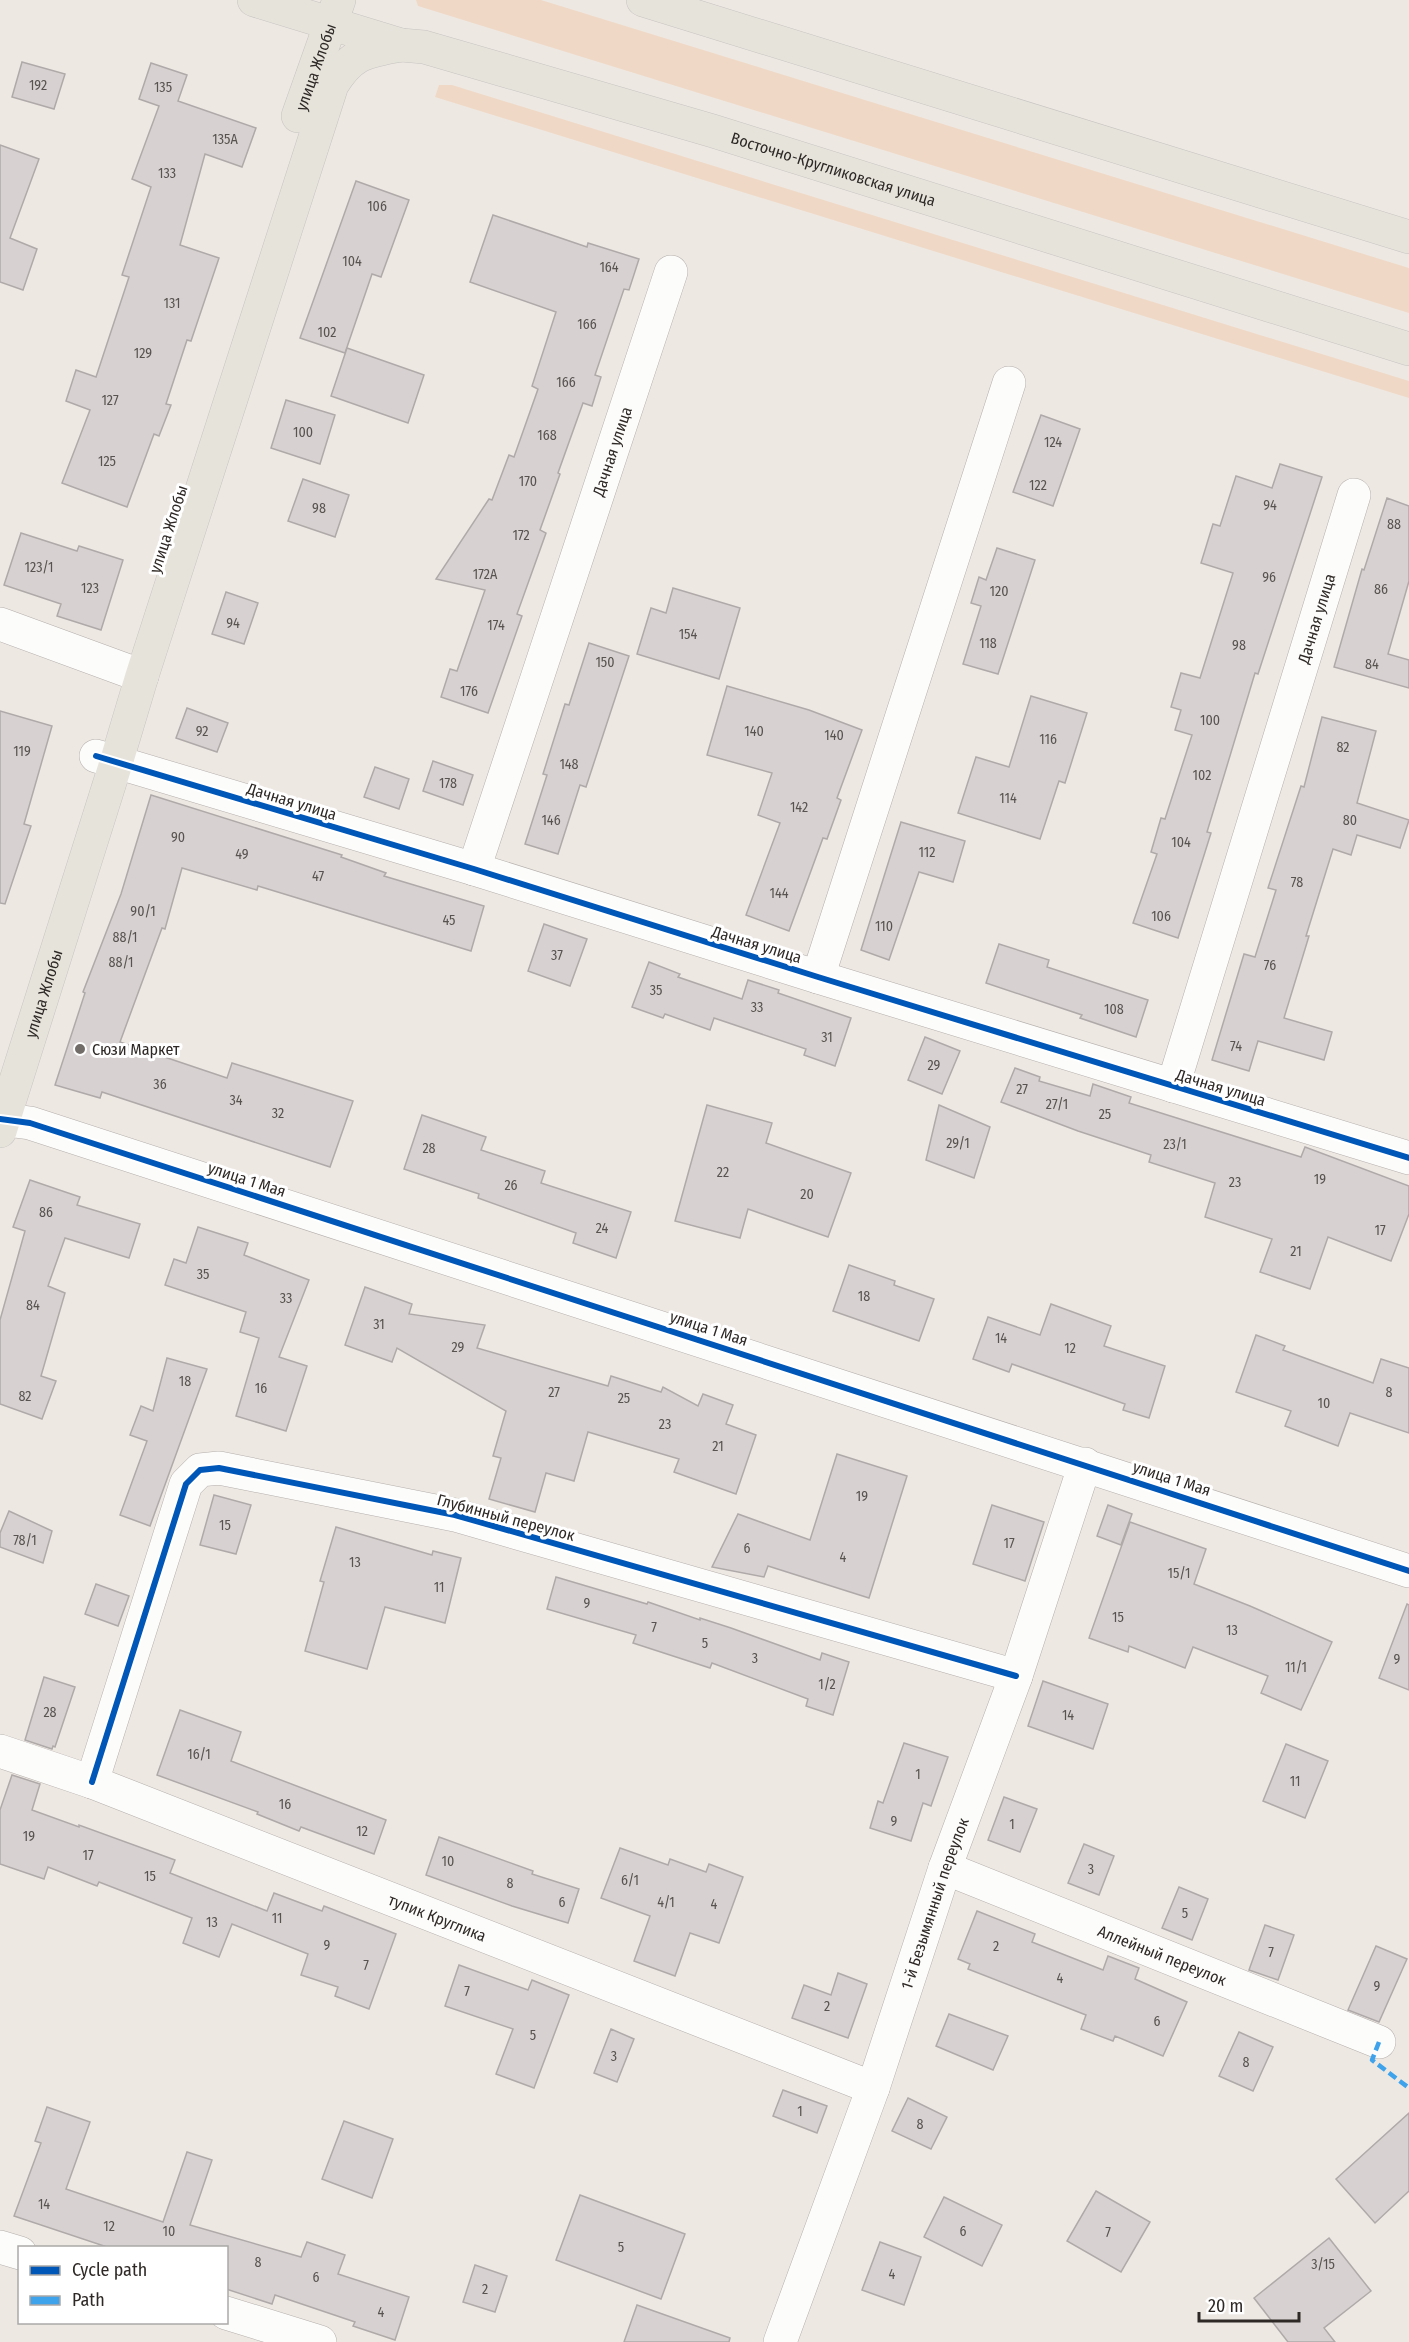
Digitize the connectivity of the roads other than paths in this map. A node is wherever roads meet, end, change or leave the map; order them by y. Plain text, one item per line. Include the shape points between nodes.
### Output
1 (643, 0) edge
2 (271, 3) edge
3 (334, 11) edge
4 (401, 45) junction
5 (1409, 237) edge
6 (671, 272) dead end
7 (1409, 349) edge
8 (1009, 383) dead end
9 (1354, 495) dead end
10 (0, 624) edge
11 (133, 672) junction
12 (106, 760) junction
13 (474, 869) junction
14 (818, 977) junction
15 (0, 1059) edge
16 (1173, 1086) junction
17 (1, 1123) edge
18 (1409, 1158) edge
19 (1085, 1464) junction
20 (1409, 1570) edge
21 (1016, 1676) junction
22 (0, 1751) edge
23 (92, 1782) junction
24 (945, 1868) junction
25 (1379, 2042) dead end
26 (873, 2088) junction
27 (0, 2247) edge
28 (18, 2252) edge
29 (228, 2314) edge
30 (320, 2342) edge
31 (780, 2342) edge

1 - 5 main road
2 - 3 main road, Восточно-Кругликовская улица
3 - 4 main road, Восточно-Кругликовская улица
3 - 11 main road, улица Жлобы
4 - 7 main road, Восточно-Кругликовская улица via 424,47 713,131
4 - 11 main road, улица Жлобы via 362,53 340,71 332,85
6 - 13 street, Дачная улица
8 - 14 street, Дачная улица
9 - 16 street, Дачная улица
10 - 11 street
11 - 12 main road, улица Жлобы
12 - 13 street, Дачная улица
12 - 15 main road, улица Жлобы
12 - 17 main road, улица Жлобы
13 - 14 street, Дачная улица
14 - 16 street, Дачная улица
16 - 18 street, Дачная улица
17 - 19 street, улица 1 Мая via 30,1123
19 - 20 street, улица 1 Мая
19 - 21 street, 1-й Безымянный переулок
21 - 23 street, Глубинный переулок via 455,1515 219,1468 200,1470 186,1485
21 - 24 street, 1-й Безымянный переулок
22 - 23 street, тупик Круглика
23 - 26 street, тупик Круглика
24 - 25 street, Аллейный переулок
24 - 26 street, 1-й Безымянный переулок
26 - 31 street, 1-й Безымянный переулок
27 - 28 street
29 - 30 street

